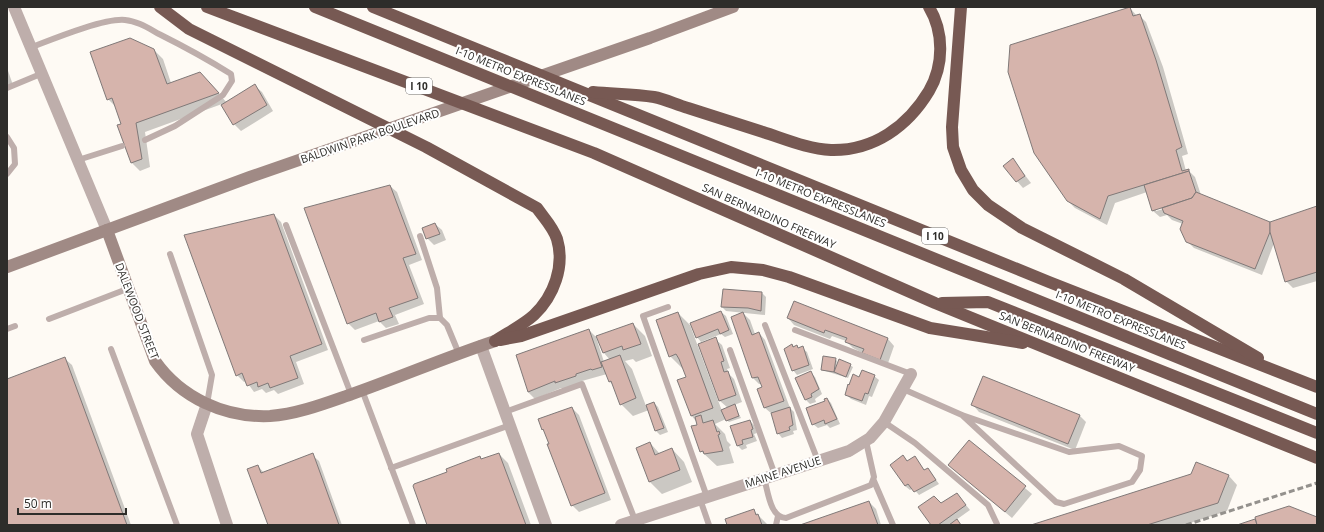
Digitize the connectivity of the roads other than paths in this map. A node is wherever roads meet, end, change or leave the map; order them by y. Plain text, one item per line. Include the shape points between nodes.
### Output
1 (14, 7) edge
2 (160, 7) edge
3 (207, 7) edge
4 (227, 7) edge
5 (315, 7) edge
6 (373, 7) edge
7 (733, 7) edge
8 (929, 7) edge
9 (959, 10) edge
10 (242, 20) junction
11 (32, 47) junction
12 (43, 73) junction
13 (7, 88) edge
14 (580, 91) junction
15 (7, 137) edge
16 (145, 140) dead end
17 (122, 146) dead end
18 (78, 160) junction
19 (7, 174) edge
20 (286, 225) dead end
21 (107, 230) junction
22 (420, 236) dead end
23 (170, 254) dead end
24 (7, 266) edge
25 (127, 289) junction
26 (935, 303) junction
27 (668, 307) dead end
28 (440, 318) junction
29 (49, 319) dead end
30 (15, 326) dead end
31 (765, 326) dead end
32 (7, 329) edge
33 (795, 330) dead end
34 (364, 340) dead end
35 (495, 341) junction
36 (481, 346) junction
37 (1046, 346) junction
38 (111, 349) dead end
39 (730, 350) dead end
40 (459, 354) junction
41 (911, 374) joint
42 (1292, 377) junction
43 (1317, 387) edge
44 (903, 389) junction
45 (356, 392) junction
46 (207, 404) junction
47 (505, 412) junction
48 (1317, 414) edge
49 (962, 415) junction
50 (884, 422) junction
51 (510, 425) junction
52 (1317, 433) edge
53 (866, 441) junction
54 (1317, 458) edge
55 (818, 461) junction
56 (391, 468) junction
57 (770, 477) junction
58 (874, 481) junction
59 (704, 498) junction
60 (778, 516) junction
61 (635, 520) junction
62 (997, 524) dead end
63 (178, 525) edge
64 (227, 525) edge
65 (413, 525) edge
66 (546, 525) edge
67 (621, 525) edge
68 (709, 525) edge
69 (776, 525) edge
70 (893, 525) edge

1 - 11 street, DALEWOOD STREET
2 - 35 highway via 189,29 426,147 536,208 557,238 560,262 558,275 550,296 533,316
3 - 10 highway, SAN BERNARDINO FREEWAY / I 10
4 - 10 highway
5 - 48 highway, I-10 METRO EXPRESSLANES
6 - 14 highway, I 10
7 - 21 main road, BALDWIN PARK BOULEVARD
8 - 14 highway via 941,38 939,60 932,86 921,105 907,121 888,135 850,149 829,150 798,144 654,97
9 - 42 highway via 952,104 953,148 961,170 973,190 988,205 1022,228 1124,279
10 - 26 highway, SAN BERNARDINO FREEWAY / I 10 via 587,150
11 - 12 street, DALEWOOD STREET
11 - 16 lane via 114,20 125,20 141,25 198,53 231,74 232,81 223,95 175,126
12 - 13 lane
12 - 18 street, DALEWOOD STREET
14 - 42 highway, I 10 via 1049,282
15 - 19 lane via 14,148 15,164
17 - 18 lane
18 - 21 street, DALEWOOD STREET
20 - 45 lane
21 - 24 main road, BALDWIN PARK BOULEVARD
21 - 25 main road, DALEWOOD STREET
22 - 28 lane via 437,288
23 - 46 lane via 212,375
25 - 29 lane
25 - 46 main road, DALEWOOD STREET via 154,361 177,387
26 - 37 highway, SAN BERNARDINO FREEWAY / I 10
26 - 52 highway via 988,302
27 - 59 lane via 643,316
28 - 34 lane via 429,318
28 - 40 lane via 447,325
30 - 32 lane
31 - 55 lane
33 - 41 lane
35 - 36 main road, DALEWOOD STREET
35 - 37 highway via 521,336 699,274 731,267 763,270 789,277 930,328
36 - 40 main road, DALEWOOD STREET
36 - 47 street
37 - 54 highway, SAN BERNARDINO FREEWAY / I 10
38 - 63 lane
39 - 57 lane
40 - 45 main road, DALEWOOD STREET
41 - 44 street, MAINE AVENUE
42 - 43 highway, I 10
44 - 49 lane
44 - 50 street, MAINE AVENUE
45 - 46 main road, DALEWOOD STREET via 300,410 271,416 243,414
45 - 56 lane
46 - 64 street via 197,434
47 - 51 street
47 - 61 lane via 582,384
49 - 49 lane via 1069,452 1119,446 1142,456 1140,470 1132,482 1064,504 1056,502
50 - 53 street, MAINE AVENUE
50 - 62 lane via 915,443 988,505
51 - 56 lane
51 - 66 street
53 - 55 street, MAINE AVENUE via 849,451
53 - 58 lane
55 - 57 street, MAINE AVENUE
56 - 65 lane
57 - 59 street, MAINE AVENUE
57 - 60 lane via 774,513
58 - 60 lane via 871,485 786,518
58 - 70 lane
59 - 61 street, MAINE AVENUE
59 - 68 lane
60 - 69 lane
61 - 67 street, MAINE AVENUE

